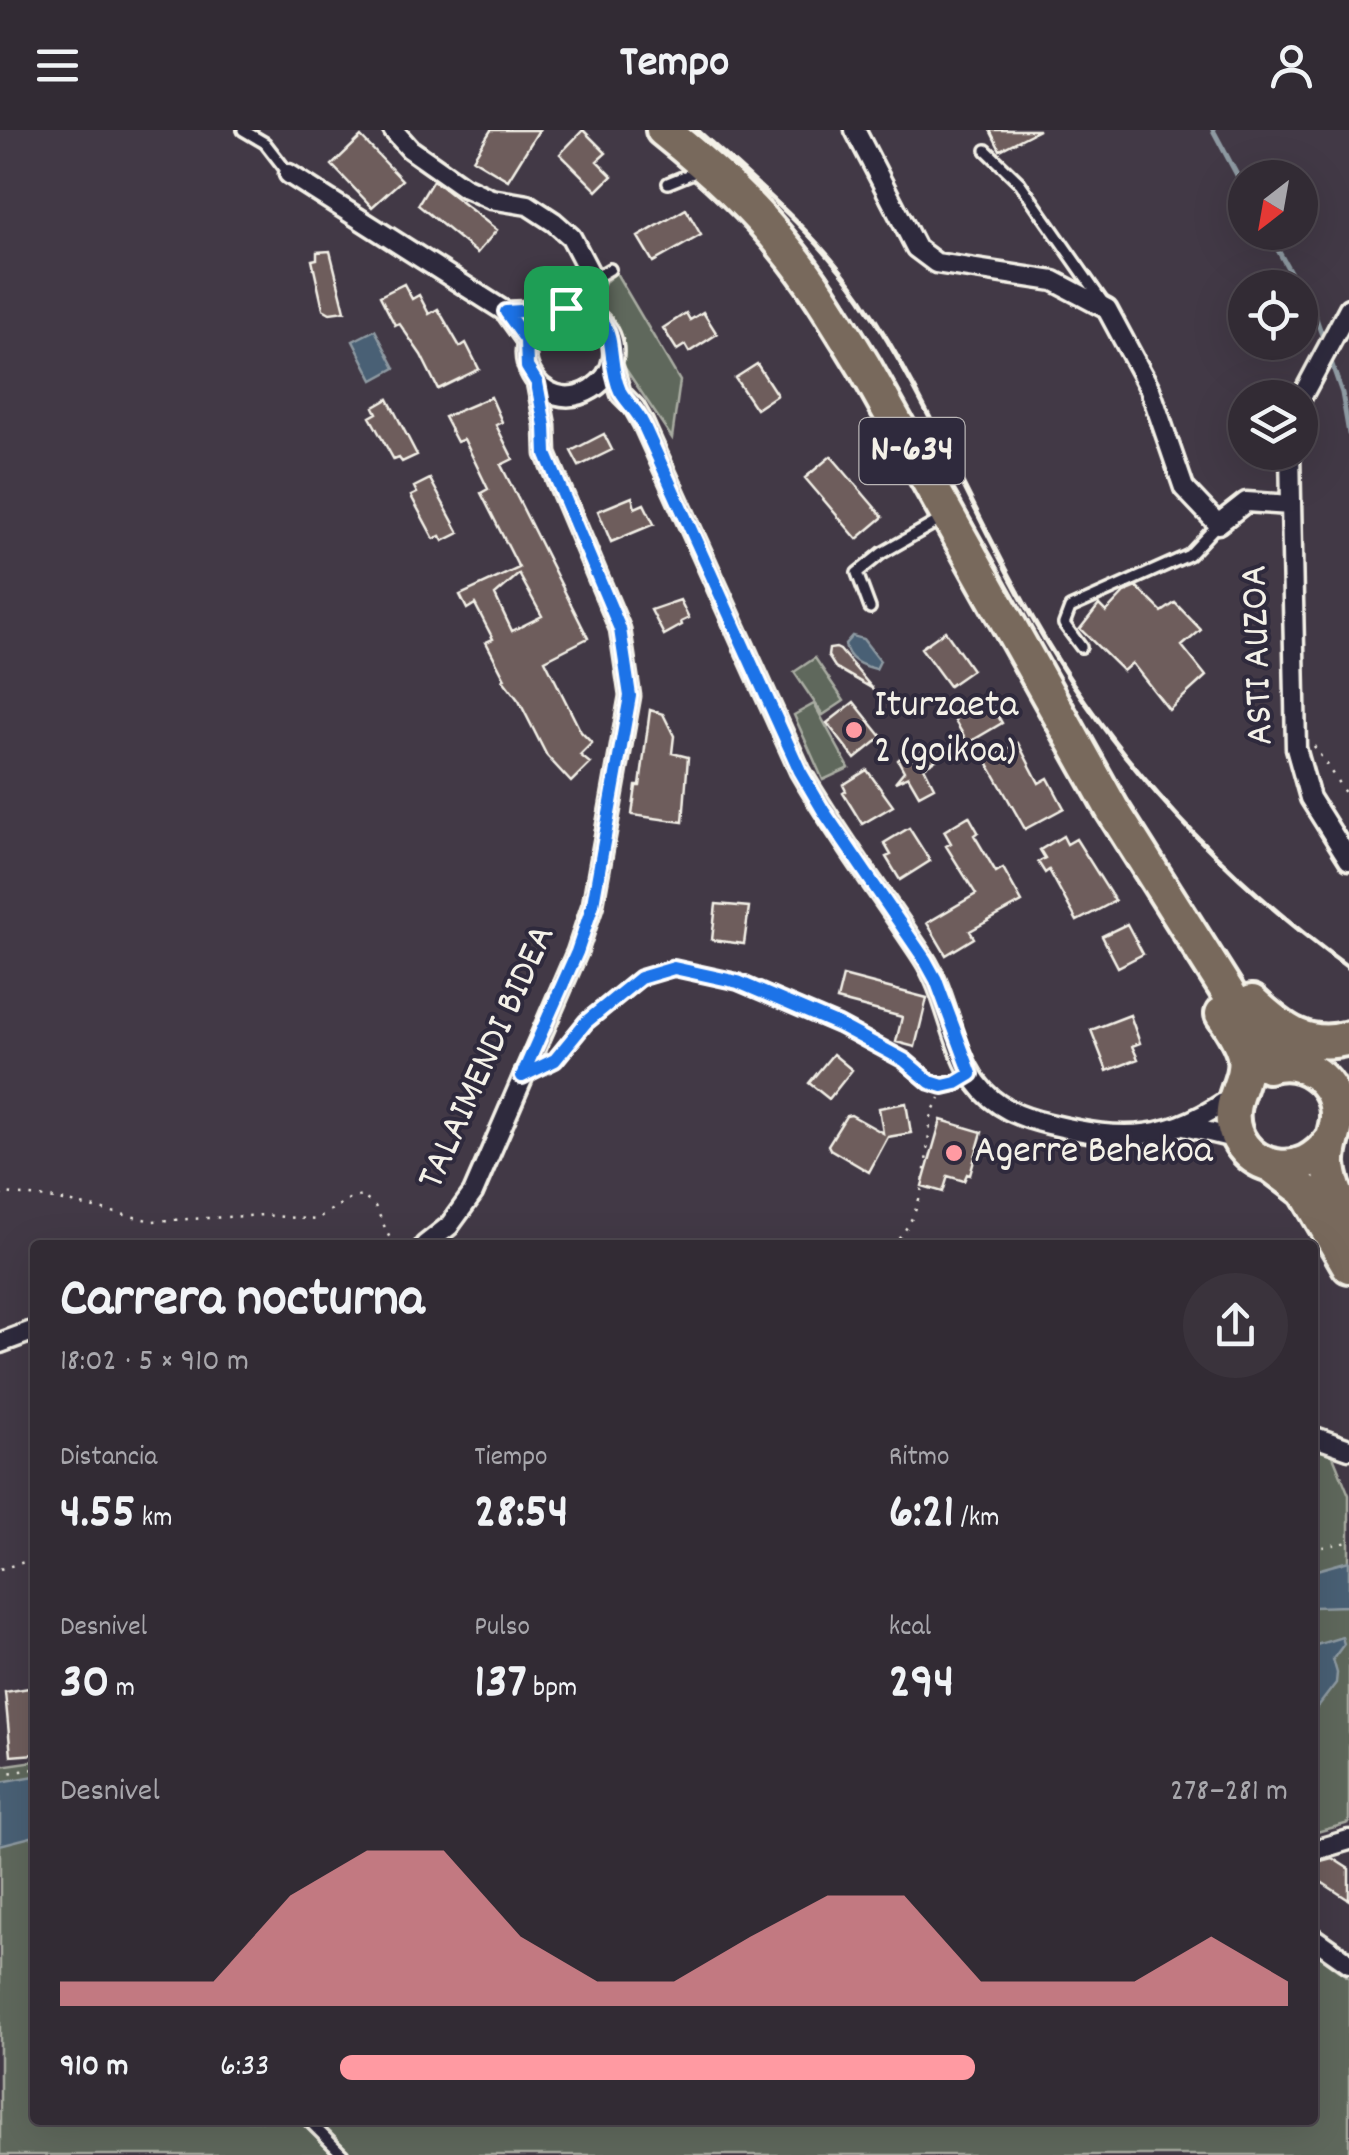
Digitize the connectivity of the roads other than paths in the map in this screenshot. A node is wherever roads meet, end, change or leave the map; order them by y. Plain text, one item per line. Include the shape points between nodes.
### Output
1 (243, 130) edge
2 (394, 130) edge
3 (664, 130) edge
4 (854, 130) edge
5 (986, 150) dead end
6 (707, 167) junction
7 (289, 174) joint
8 (668, 183) dead end
9 (602, 274) joint
10 (579, 309) junction
11 (1107, 309) junction
12 (552, 311) junction
13 (506, 312) junction
14 (1345, 316) edge
15 (526, 340) junction
16 (612, 364) junction
17 (1312, 380) edge
18 (537, 383) junction
19 (592, 389) junction
20 (622, 394) junction
21 (572, 396) junction
22 (545, 426) junction
23 (1295, 470) edge
24 (1291, 506) junction
25 (948, 515) junction
26 (1218, 524) junction
27 (870, 608) dead end
28 (1081, 647) dead end
29 (1112, 808) junction
30 (1346, 852) edge
31 (1192, 936) junction
32 (1349, 1038) edge
33 (1349, 1056) edge
34 (909, 1066) road end
35 (1301, 1067) junction
36 (971, 1074) junction
37 (1239, 1090) junction
38 (1339, 1121) edge
39 (1184, 1126) junction
40 (1238, 1140) junction
41 (1272, 1166) junction
42 (1349, 1222) edge
43 (431, 1240) edge
44 (1349, 1266) edge
45 (30, 1332) edge
46 (0, 1343) edge
47 (1318, 1438) edge
48 (1349, 1449) edge
49 (1349, 1840) edge
50 (1318, 1849) edge
51 (1318, 1941) edge
52 (1349, 1963) edge
53 (313, 2125) edge
54 (343, 2155) edge

1 - 7 lane via 265,144
2 - 9 street via 464,187 528,205 554,222
3 - 6 highway, N-634
4 - 11 street via 916,248 936,263 1054,281
5 - 11 lane via 1020,183
6 - 8 lane
6 - 25 highway, N-634 via 767,226 821,297
7 - 13 street
9 - 10 lane
10 - 12 street
10 - 16 street via 606,327
11 - 26 street via 1150,389 1184,488
12 - 13 street
12 - 15 street
13 - 15 street
14 - 17 street
15 - 18 street via 527,367
16 - 19 street
16 - 20 street
18 - 21 street
18 - 22 street, TALAIMENDI BIDEA
19 - 20 street
19 - 21 street
20 - 36 street via 643,424 800,771 925,960
21 - 22 street
22 - 43 street, TALAIMENDI BIDEA via 548,462 620,629 630,696 593,904 577,952 473,1193
23 - 24 street, ASTI AUZOA
24 - 26 street via 1246,502
24 - 30 street, ASTI AUZOA via 1296,748 1310,798
25 - 27 lane via 857,573
25 - 29 highway, N-634
26 - 28 lane via 1189,555 1070,608 1064,624
29 - 31 highway, N-634
29 - 37 highway, N-634 via 1185,956 1238,1040 1244,1055
31 - 32 highway via 1284,1029 1326,1044
31 - 35 highway, N-634 via 1240,1013
33 - 35 highway
34 - 36 lane via 943,1086
35 - 37 highway via 1262,1068
35 - 38 highway, N-634 via 1332,1092
36 - 39 street via 1007,1110 1087,1133 1142,1137
37 - 39 street
37 - 40 highway, N-634 via 1233,1125
38 - 41 highway via 1320,1155 1289,1168
38 - 42 highway, N-634 via 1330,1174
39 - 40 street
40 - 41 highway
41 - 44 highway via 1305,1191
45 - 46 street
47 - 48 street
49 - 50 street
51 - 52 street
53 - 54 lane

